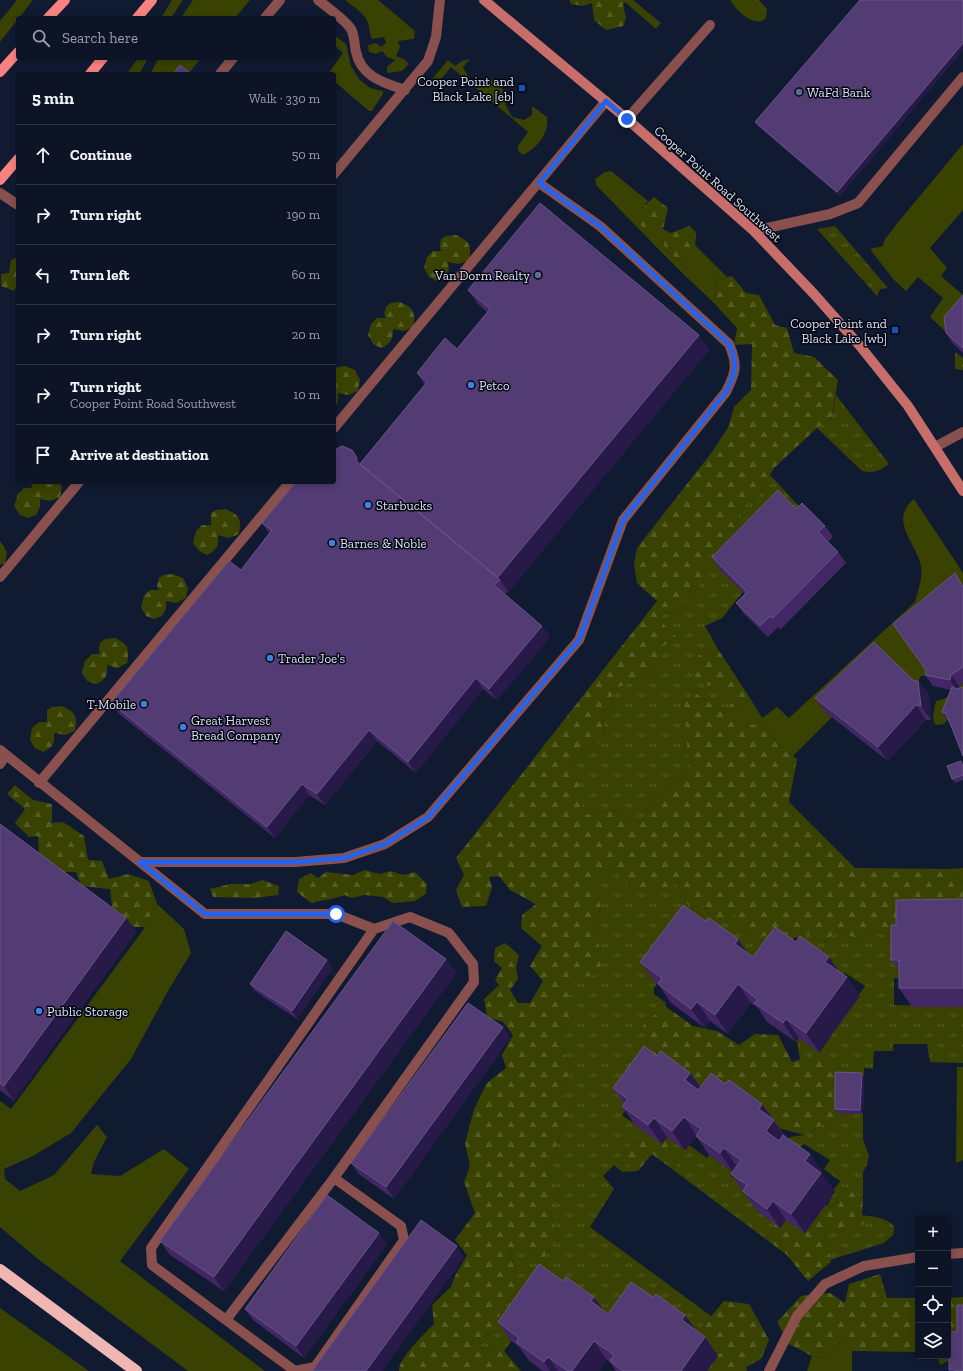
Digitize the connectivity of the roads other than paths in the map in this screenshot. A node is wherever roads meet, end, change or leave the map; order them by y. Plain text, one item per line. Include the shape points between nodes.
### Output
1 (65, 0) edge
2 (152, 0) edge
3 (280, 0) edge
4 (318, 0) edge
5 (440, 0) edge
6 (484, 0) edge
7 (50, 16) edge
8 (139, 16) edge
9 (267, 16) edge
10 (710, 25) dead end
11 (16, 54) edge
12 (101, 60) edge
13 (231, 60) edge
14 (0, 72) edge
15 (92, 72) edge
16 (222, 72) edge
17 (963, 77) edge
18 (405, 90) junction
19 (606, 101) junction
20 (627, 119) junction
21 (16, 161) edge
22 (336, 172) edge
23 (0, 180) edge
24 (539, 183) junction
25 (0, 193) edge
26 (16, 204) edge
27 (754, 231) junction
28 (336, 426) edge
29 (963, 432) edge
30 (935, 447) junction
31 (77, 484) edge
32 (288, 484) edge
33 (963, 491) edge
34 (0, 577) edge
35 (3, 752) edge
36 (0, 764) edge
37 (39, 783) junction
38 (140, 862) junction
39 (374, 929) junction
40 (334, 1178) junction
41 (963, 1253) edge
42 (951, 1254) edge
43 (915, 1258) edge
44 (0, 1270) edge
45 (226, 1320) junction
46 (136, 1371) edge
47 (769, 1371) edge

1 - 7 main road
2 - 8 main road
3 - 9 lane
4 - 18 lane via 350,28 356,43 355,52 368,73 376,80
5 - 18 lane via 436,37 428,61
6 - 19 main road, Cooper Point Road Southwest
10 - 20 lane
11 - 14 main road
12 - 15 main road
13 - 16 lane
17 - 27 lane via 858,203 830,214
18 - 22 lane
19 - 20 main road, Cooper Point Road Southwest
19 - 24 lane
20 - 27 main road, Cooper Point Road Southwest
21 - 23 main road
24 - 28 lane
24 - 38 lane via 600,226 729,344 736,359 734,377 726,392 623,520 579,640 428,817 385,844 344,858 295,862
25 - 26 lane
27 - 30 main road, Cooper Point Road Southwest via 860,346 908,406
29 - 30 lane
30 - 33 main road, Cooper Point Road Southwest
31 - 34 lane
32 - 37 lane
35 - 36 lane
35 - 37 lane
37 - 38 lane
38 - 39 lane via 205,914 336,914
39 - 40 lane via 410,916 449,933 472,964 474,982
39 - 45 lane via 151,1248 152,1265
40 - 45 lane
40 - 45 lane via 401,1226 404,1240 315,1368 295,1371
41 - 42 lane
43 - 47 lane via 864,1266 825,1284 797,1316
44 - 46 highway

